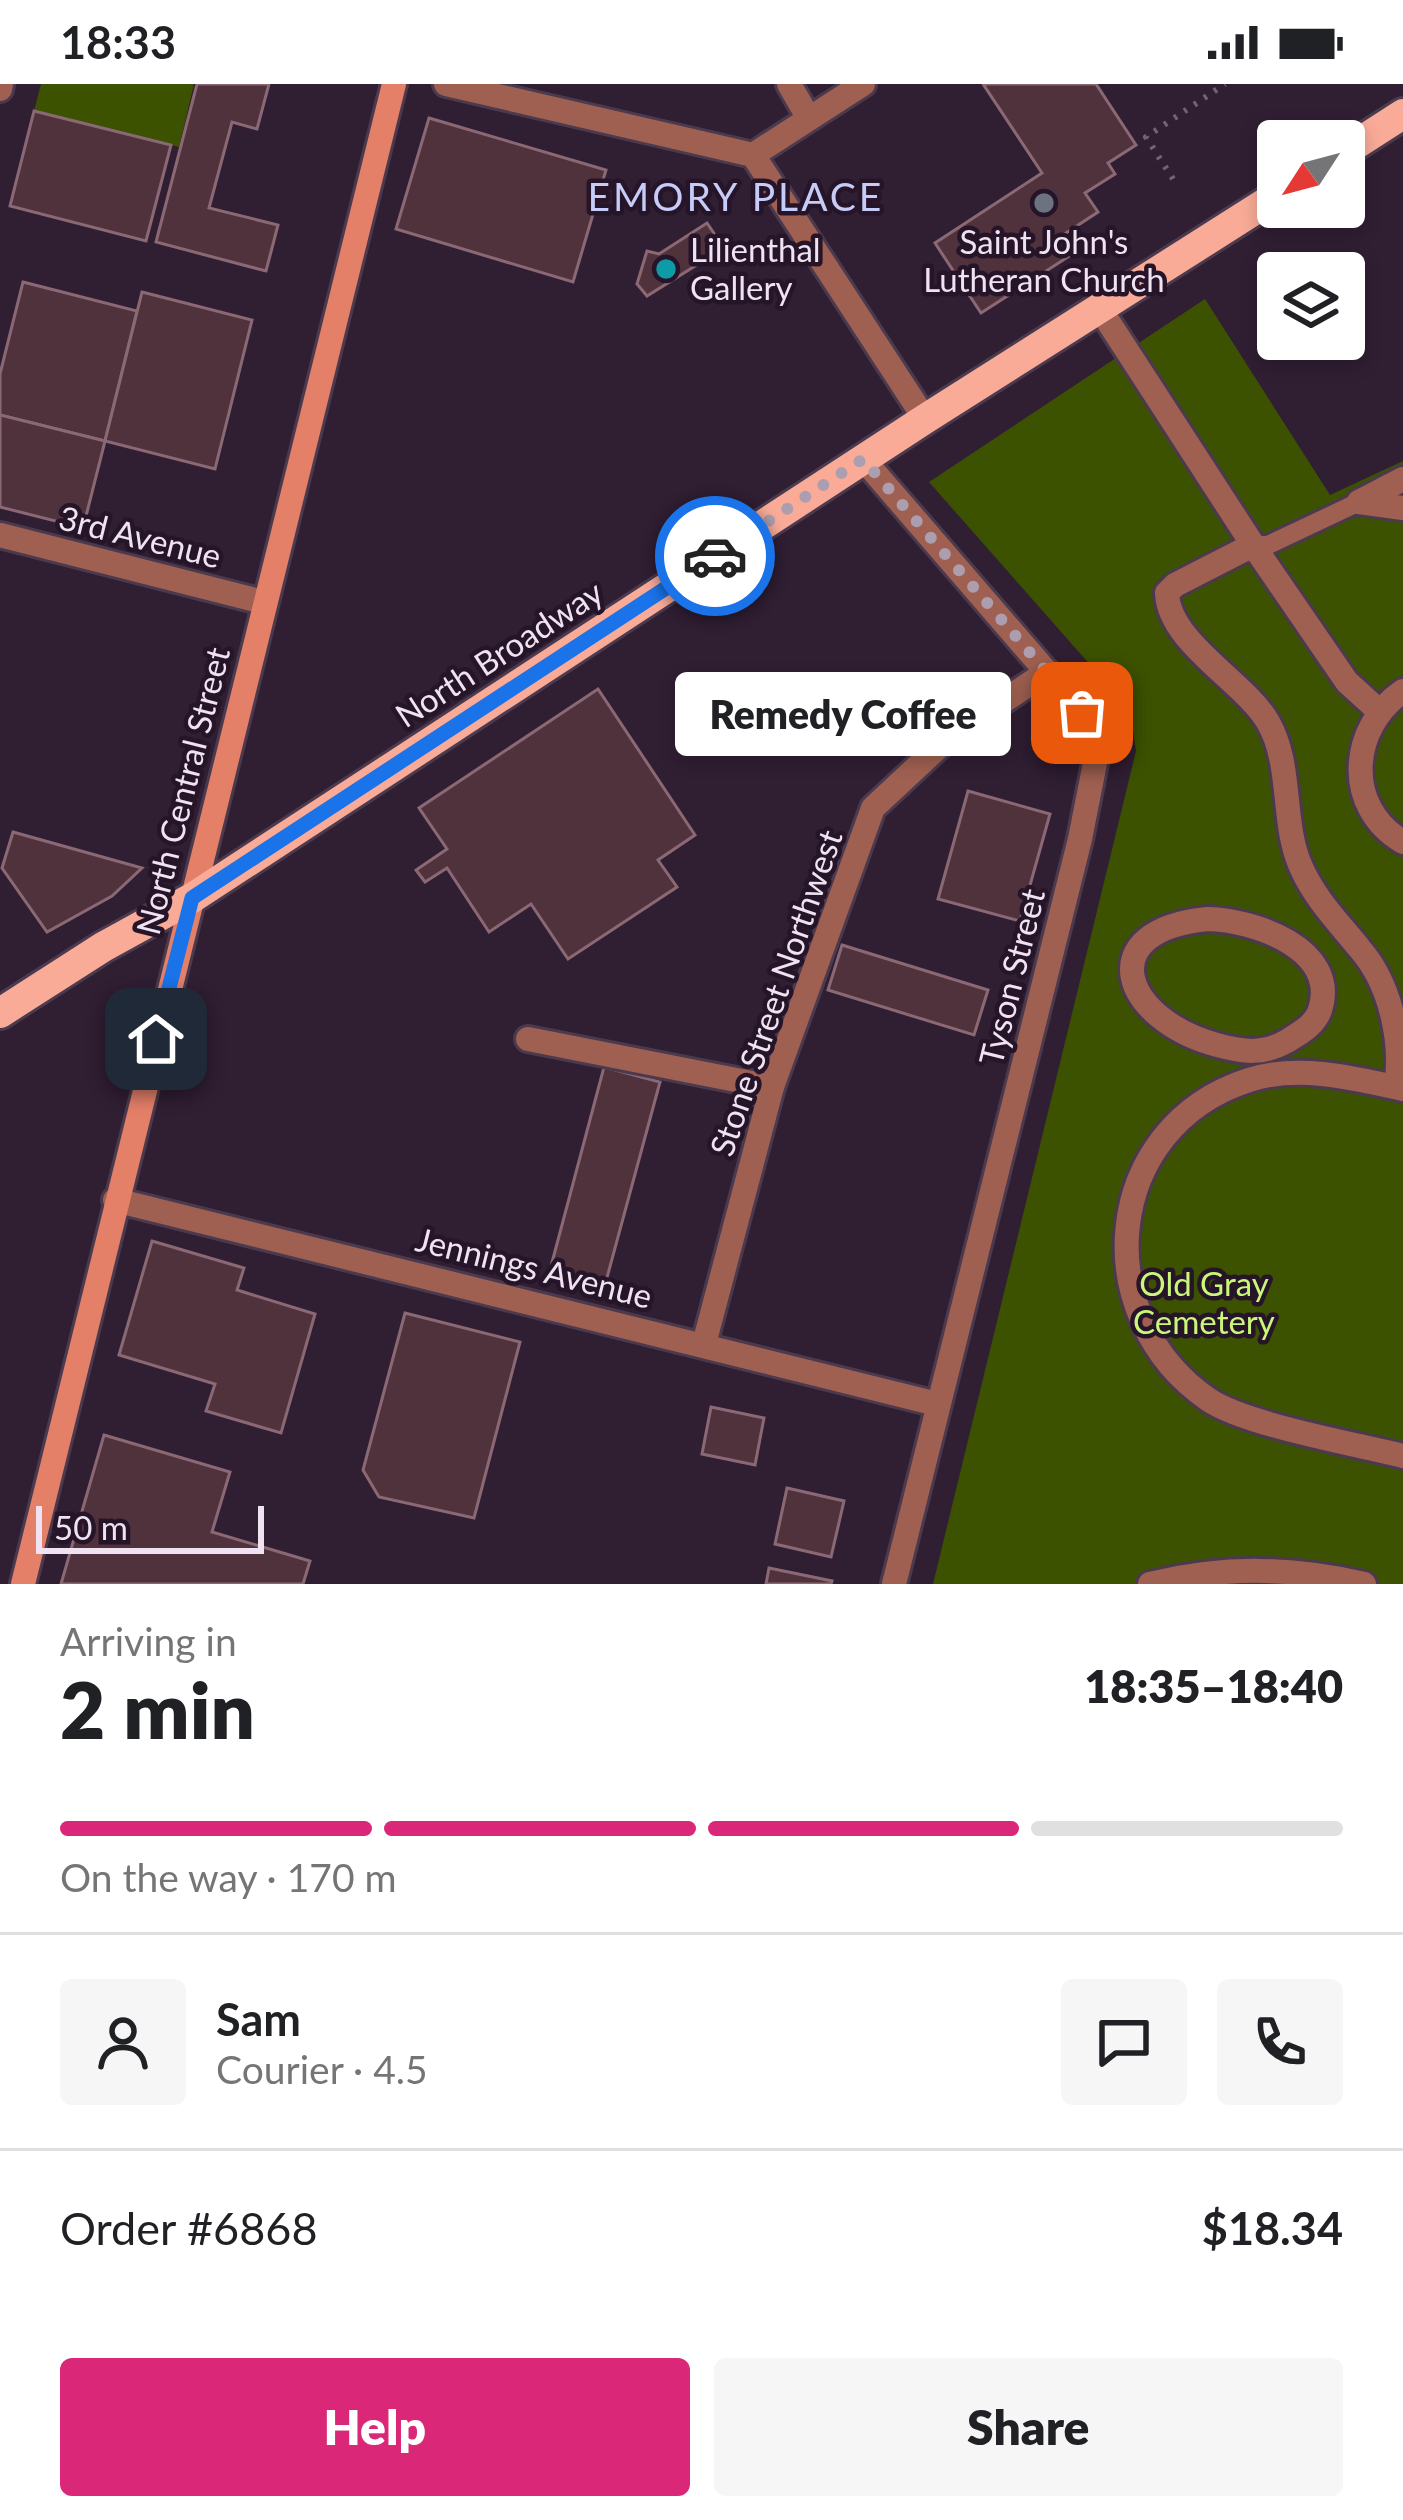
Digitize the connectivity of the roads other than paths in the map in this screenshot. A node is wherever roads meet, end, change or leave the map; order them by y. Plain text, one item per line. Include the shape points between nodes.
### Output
1 (394, 84) edge
2 (446, 84) edge
3 (789, 84) edge
4 (862, 84) edge
5 (1403, 114) edge
6 (808, 117) junction
7 (1365, 138) edge
8 (753, 155) junction
9 (1257, 208) edge
10 (1100, 309) junction
11 (926, 418) junction
12 (863, 459) junction
13 (1403, 479) edge
14 (1360, 502) junction
15 (1403, 508) edge
16 (0, 535) edge
17 (1252, 544) junction
18 (263, 602) junction
19 (1047, 671) junction
20 (1403, 691) edge
21 (1378, 711) junction
22 (1403, 842) edge
23 (192, 898) junction
24 (0, 1013) edge
25 (528, 1039) dead end
26 (1263, 1064) junction
27 (772, 1087) junction
28 (1399, 1088) edge
29 (115, 1201) junction
30 (704, 1344) junction
31 (937, 1404) junction
32 (1403, 1456) edge
33 (23, 1584) edge
34 (893, 1584) edge
35 (1150, 1584) edge
36 (1364, 1584) edge

1 - 18 main road, North Central Street
2 - 8 street
3 - 6 street
4 - 6 street
5 - 7 main road
6 - 8 street
8 - 11 street
9 - 10 main road, North Broadway
10 - 11 main road, North Broadway
10 - 17 street
11 - 12 main road, North Broadway
12 - 19 street, Tyson Street
12 - 23 main road, North Broadway
13 - 14 street
14 - 15 street
14 - 17 lane via 1268,545
16 - 18 street, 3rd Avenue
17 - 21 street via 1347,682
17 - 28 street via 1175,585 1167,603 1190,640 1267,720 1299,863 1362,950 1399,1028
18 - 23 main road, North Central Street
19 - 27 street, Stone Street Northwest via 947,739 873,808
19 - 31 street, Tyson Street via 1096,736 1095,763
20 - 21 street
21 - 22 street via 1359,762 1362,789 1373,814
23 - 24 main road, North Broadway
23 - 29 main road, North Central Street
25 - 27 street
26 - 26 street via 1155,1017 1131,976 1145,942 1176,924 1208,919 1258,925 1291,941 1314,967 1321,1007
26 - 28 street
26 - 32 street via 1169,1131 1147,1165 1125,1239 1135,1304 1157,1349 1214,1403
27 - 30 street, Stone Street Northwest
29 - 30 street, Jennings Avenue
29 - 33 main road, North Central Street
30 - 31 street, Jennings Avenue
31 - 34 street, Tyson Street
35 - 36 street via 1258,1568

